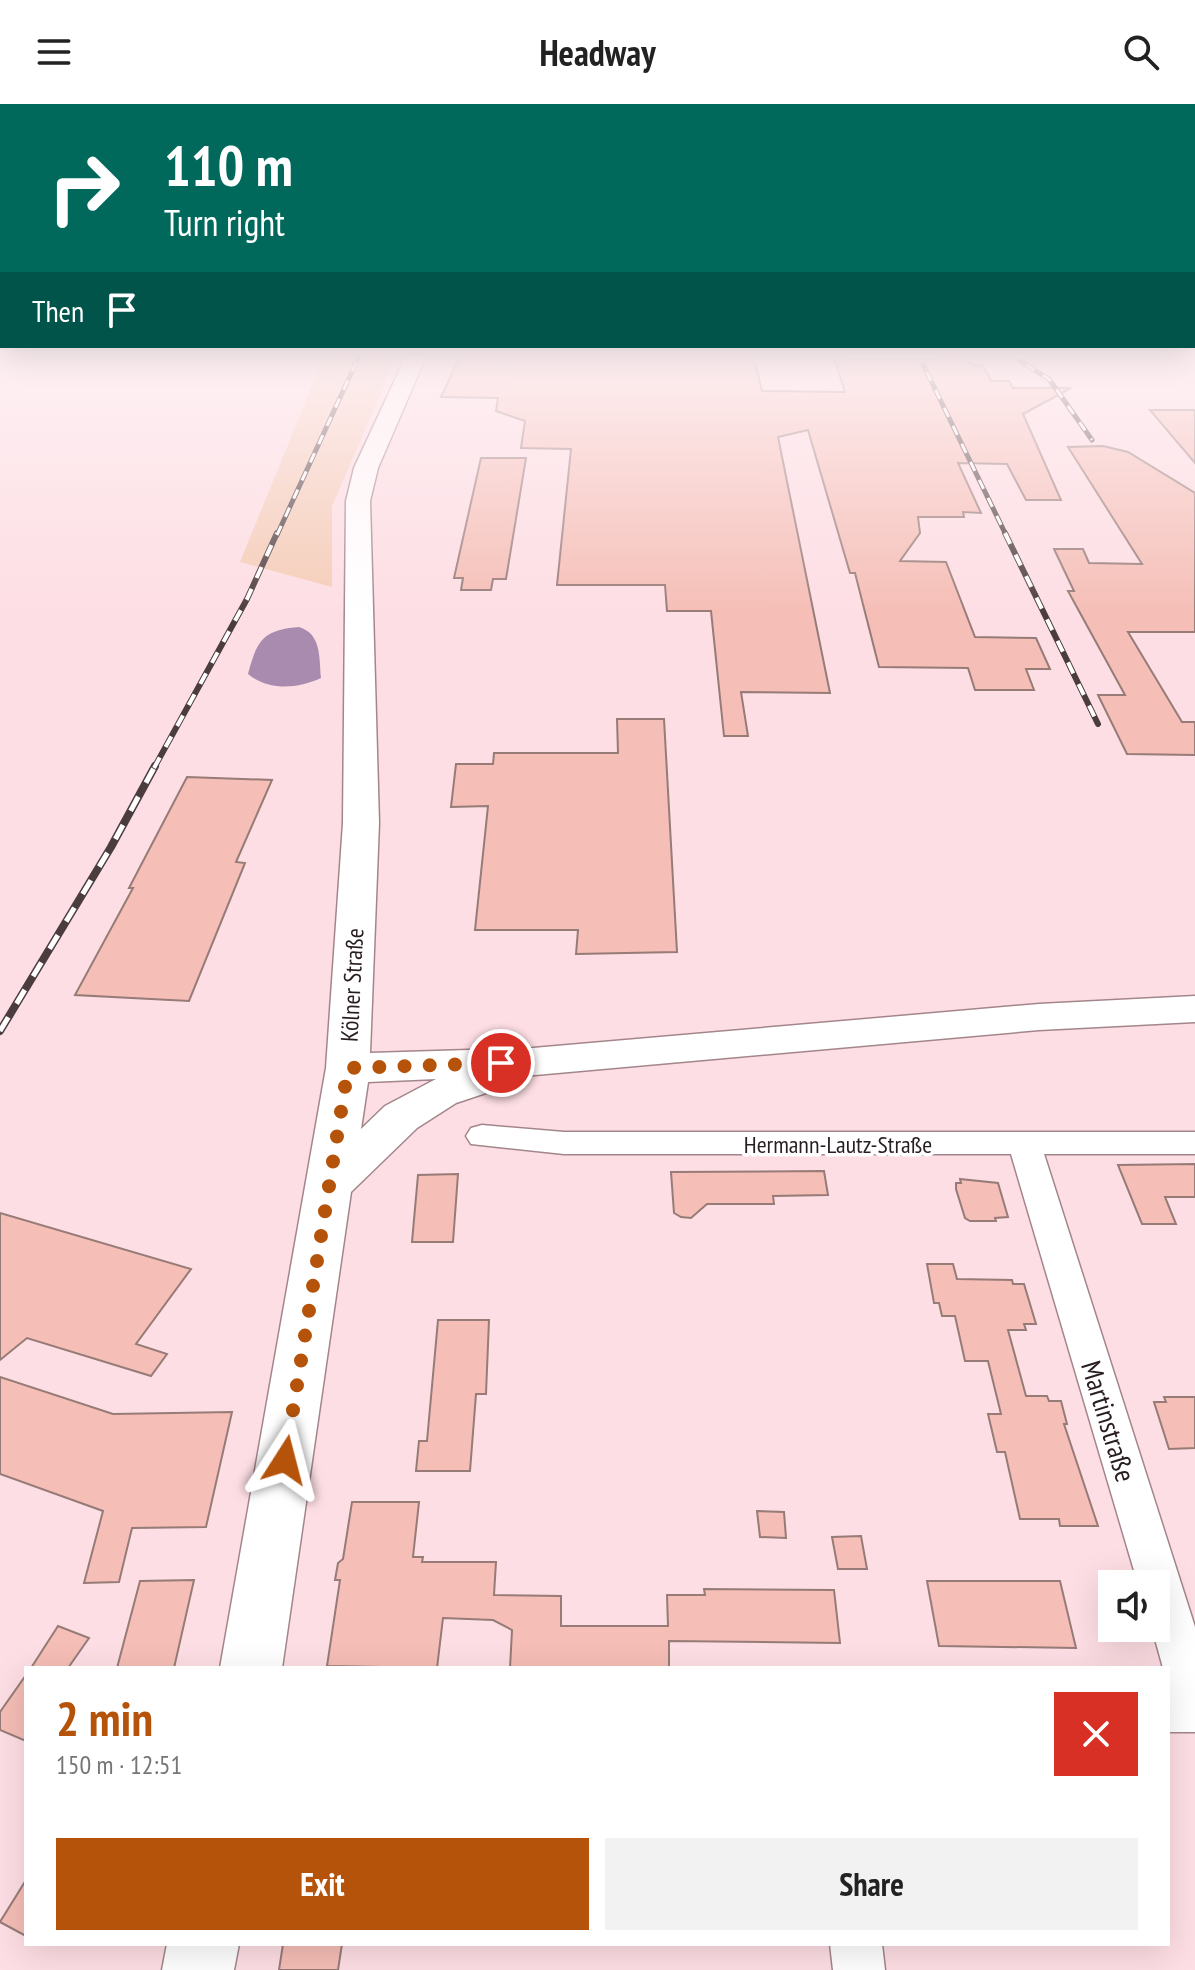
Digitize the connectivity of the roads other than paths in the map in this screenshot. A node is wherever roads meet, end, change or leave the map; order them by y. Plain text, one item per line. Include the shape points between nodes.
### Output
1 (378, 441) edge
2 (1195, 1009) edge
3 (533, 1062) junction
4 (348, 1068) junction
5 (482, 1136) dead end
6 (1195, 1143) edge
7 (1024, 1144) junction
8 (330, 1185) junction
9 (251, 1666) edge
10 (1195, 1698) edge
11 (1170, 1710) edge
12 (1195, 1710) edge
13 (203, 1946) edge
14 (856, 1946) edge
15 (198, 1970) edge
16 (859, 1970) edge

1 - 4 main road, Kölner Straße via 358,501 361,823
2 - 3 main road via 1039,1017
3 - 4 main road
3 - 8 main road via 441,1093 401,1117
4 - 8 main road, Kölner Straße
5 - 7 street, Hermann-Lautz-Straße via 564,1143
6 - 7 street, Hermann-Lautz-Straße
7 - 10 street, Martinstraße
8 - 9 main road, Kölner Straße
11 - 12 street
13 - 15 main road
14 - 16 street

